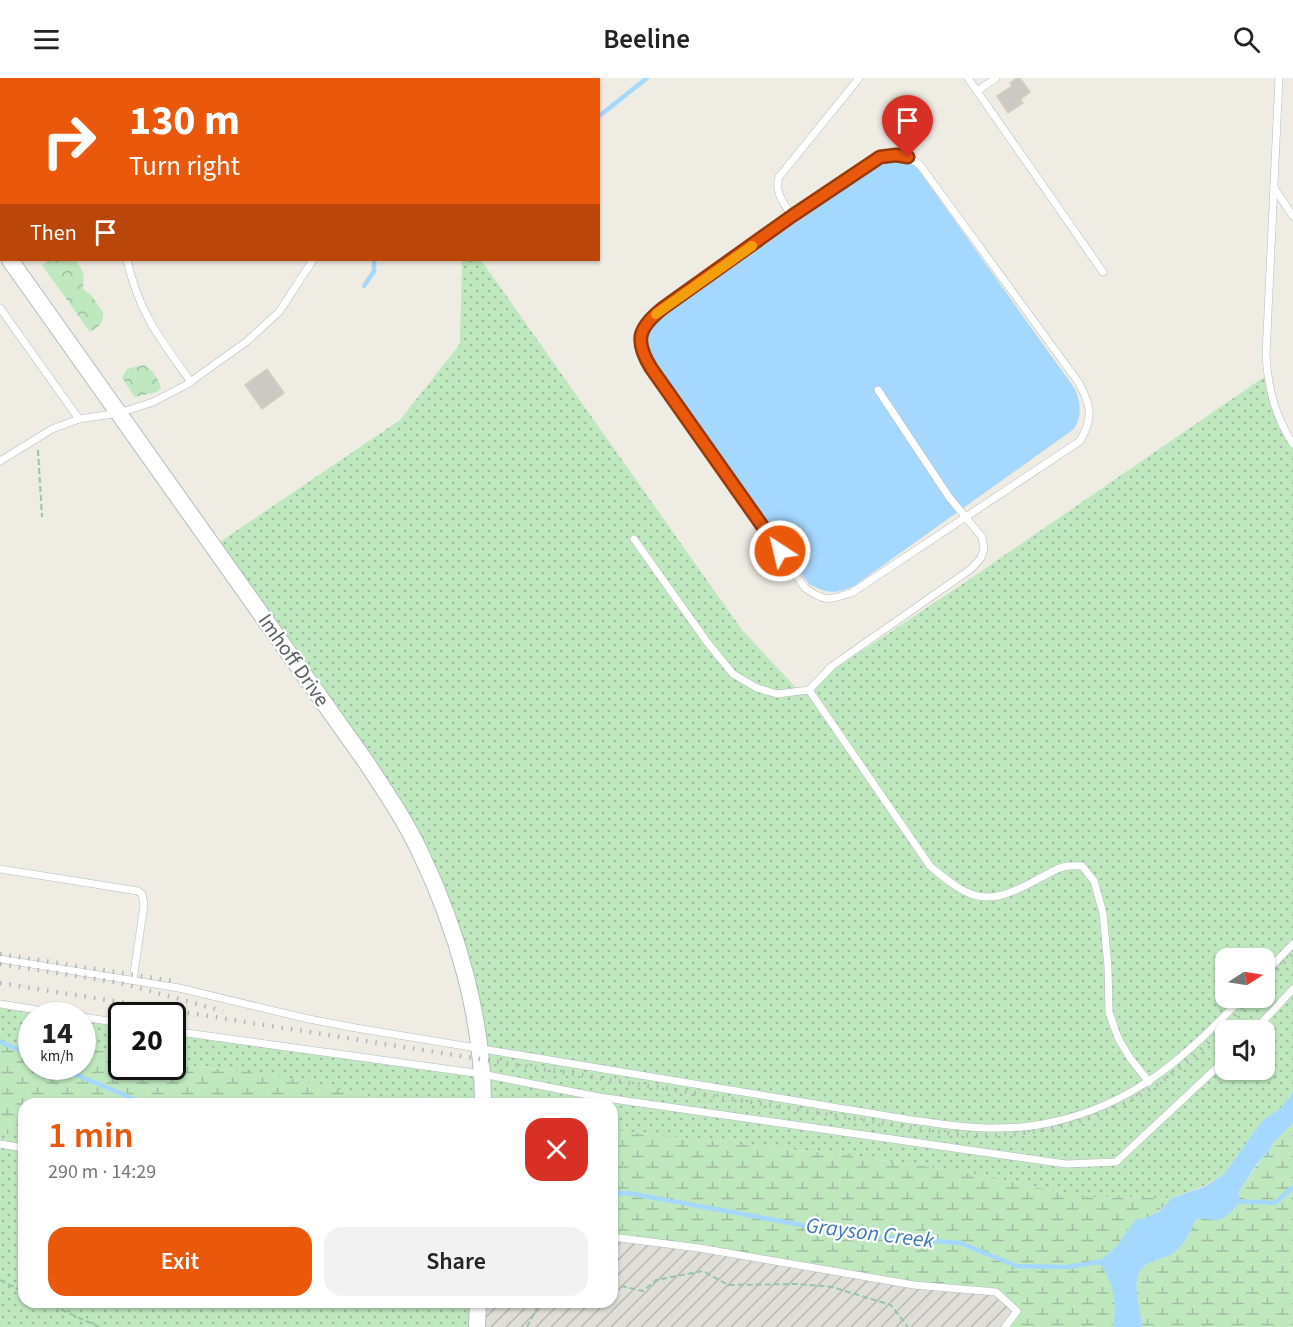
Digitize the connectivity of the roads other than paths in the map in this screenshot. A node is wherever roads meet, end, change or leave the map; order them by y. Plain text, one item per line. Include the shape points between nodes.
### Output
1 (859, 78) edge
2 (968, 78) edge
3 (996, 78) edge
4 (1280, 78) edge
5 (977, 91) junction
6 (1274, 188) junction
7 (792, 216) junction
8 (1293, 216) edge
9 (11, 261) edge
10 (127, 261) edge
11 (312, 261) edge
12 (1103, 272) dead end
13 (0, 308) edge
14 (191, 382) junction
15 (878, 390) dead end
16 (119, 412) junction
17 (79, 419) junction
18 (1293, 444) edge
19 (0, 461) edge
20 (964, 517) junction
21 (634, 539) dead end
22 (809, 690) junction
23 (0, 869) edge
24 (1293, 944) edge
25 (0, 959) edge
26 (1275, 963) edge
27 (133, 980) junction
28 (1293, 989) edge
29 (0, 1004) edge
30 (18, 1007) edge
31 (1232, 1008) edge
32 (1265, 1020) edge
33 (186, 1033) edge
34 (480, 1048) junction
35 (1215, 1069) edge
36 (483, 1078) junction
37 (1149, 1082) junction
38 (483, 1098) edge
39 (606, 1098) edge
40 (618, 1100) edge
41 (0, 1144) edge
42 (18, 1147) edge
43 (618, 1239) edge
44 (478, 1308) edge
45 (477, 1327) edge
46 (1005, 1327) edge

1 - 7 lane via 779,177 779,196
2 - 5 lane
3 - 5 lane
4 - 6 lane
5 - 12 lane
6 - 8 lane
6 - 18 lane via 1267,375 1273,406
7 - 20 lane via 880,157 908,157 921,165 1079,383 1090,410 1089,425 1080,441
7 - 20 lane via 649,319 641,333 643,355 805,588 819,598 832,599 853,592
9 - 16 street, Imhoff Drive
10 - 14 lane via 132,283 151,325
11 - 14 lane via 279,312
13 - 17 lane
14 - 16 lane via 153,402
15 - 20 lane
16 - 17 lane
16 - 34 street, Imhoff Drive via 395,806 440,899 468,988
17 - 19 lane via 52,429
20 - 22 lane via 982,537 981,558 971,569 832,666
21 - 22 lane via 733,674 777,694
22 - 37 lane via 930,866 953,886 978,898 1005,895 1064,866 1082,866 1094,881 1103,913 1109,1011 1118,1038
23 - 27 lane via 142,894 144,905
24 - 26 lane
25 - 27 lane
27 - 34 lane via 304,1018
28 - 32 lane
29 - 30 lane
31 - 37 lane via 1184,1056
33 - 36 lane
34 - 36 street, Imhoff Drive
34 - 37 lane via 983,1129 1053,1122 1118,1100
35 - 40 lane via 1116,1162 1066,1164
36 - 38 street, Imhoff Drive
36 - 39 lane
41 - 42 lane
43 - 46 lane via 699,1248 915,1285 996,1292 1017,1311
44 - 45 street

